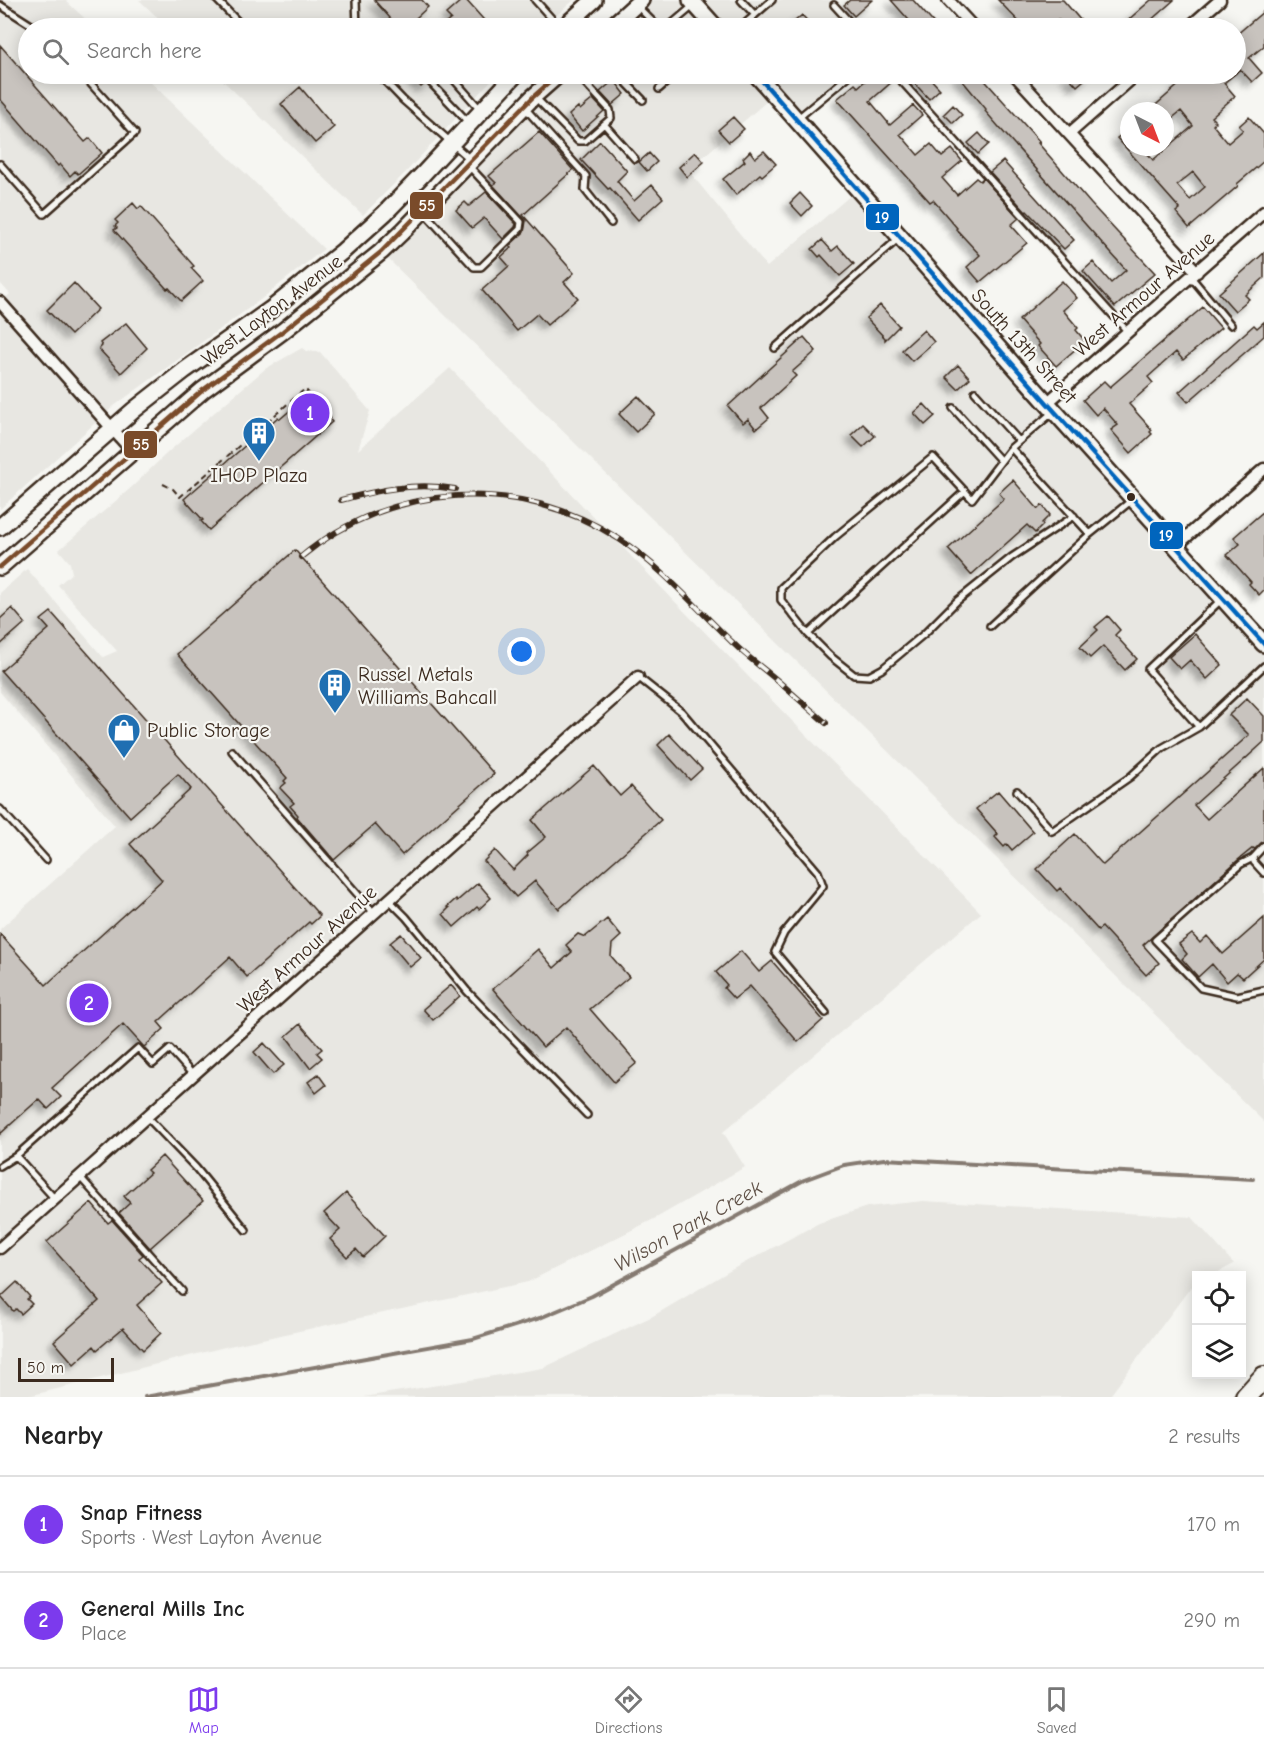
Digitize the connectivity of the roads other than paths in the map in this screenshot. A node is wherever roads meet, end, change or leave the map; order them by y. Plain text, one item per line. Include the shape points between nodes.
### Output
1 (217, 0) edge
2 (356, 0) edge
3 (535, 0) edge
4 (741, 0) edge
5 (772, 0) edge
6 (948, 0) edge
7 (1220, 0) edge
8 (639, 2) edge
9 (693, 2) edge
10 (0, 5) edge
11 (586, 5) edge
12 (834, 5) dead end
13 (755, 15) junction
14 (20, 18) edge
15 (234, 18) edge
16 (357, 18) edge
17 (552, 18) edge
18 (572, 18) edge
19 (621, 18) edge
20 (649, 18) edge
21 (677, 18) edge
22 (707, 18) edge
23 (752, 18) edge
24 (846, 18) edge
25 (965, 18) edge
26 (1199, 18) edge
27 (91, 84) edge
28 (388, 84) edge
29 (432, 84) edge
30 (458, 84) edge
31 (506, 84) edge
32 (548, 84) edge
33 (586, 84) edge
34 (628, 84) edge
35 (665, 84) edge
36 (765, 84) edge
37 (839, 84) edge
38 (904, 84) edge
39 (1023, 84) edge
40 (1126, 84) edge
41 (659, 89) dead end
42 (643, 100) dead end
43 (529, 101) junction
44 (481, 110) junction
45 (796, 120) junction
46 (469, 123) junction
47 (604, 124) junction
48 (1069, 135) junction
49 (452, 143) junction
50 (635, 159) dead end
51 (469, 162) junction
52 (0, 164) edge
53 (423, 211) junction
54 (1264, 212) edge
55 (611, 223) dead end
56 (900, 237) junction
57 (1194, 275) junction
58 (0, 302) edge
59 (1231, 325) dead end
60 (1128, 332) junction
61 (775, 348) dead end
62 (975, 392) dead end
63 (1051, 407) junction
64 (953, 408) dead end
65 (111, 428) junction
66 (1019, 441) junction
67 (1011, 448) junction
68 (132, 451) junction
69 (1001, 460) junction
70 (1264, 470) edge
71 (965, 491) junction
72 (1133, 499) junction
73 (1074, 516) junction
74 (0, 527) edge
75 (1090, 534) junction
76 (1176, 546) junction
77 (0, 567) edge
78 (1223, 598) junction
79 (990, 626) dead end
80 (808, 634) junction
81 (1264, 644) edge
82 (1264, 666) edge
83 (638, 677) joint
84 (1199, 727) junction
85 (232, 751) dead end
86 (1017, 791) dead end
87 (0, 809) edge
88 (1264, 846) edge
89 (1253, 858) junction
90 (46, 860) dead end
91 (1264, 873) edge
92 (389, 900) junction
93 (374, 914) junction
94 (1264, 991) edge
95 (826, 1012) dead end
96 (193, 1075) junction
97 (587, 1115) dead end
98 (147, 1117) junction
99 (16, 1156) junction
100 (0, 1166) edge
101 (80, 1177) junction
102 (55, 1199) junction
103 (246, 1230) dead end
104 (0, 1248) edge
105 (182, 1291) dead end
106 (1264, 1377) edge
107 (1246, 1397) edge

1 - 15 lane
2 - 16 lane
3 - 17 lane
4 - 13 lane
5 - 13 lane
6 - 25 street
7 - 26 street
8 - 19 main road
8 - 20 lane
9 - 21 lane
9 - 22 main road
10 - 14 lane
11 - 18 main road
12 - 24 lane
13 - 23 lane
27 - 52 lane via 135,133 44,214
28 - 49 lane
29 - 46 lane
30 - 44 lane
31 - 44 main road, West Layton Avenue
32 - 43 main road, West Layton Avenue
33 - 47 lane via 610,110 611,118
34 - 42 lane
35 - 41 lane
36 - 45 main road, South 13th Street
37 - 45 lane
38 - 60 lane
39 - 48 street
40 - 48 street
43 - 47 lane via 578,141 585,141
43 - 51 main road, West Layton Avenue
43 - 55 lane via 585,176 585,190
44 - 46 main road, West Layton Avenue
45 - 56 main road, South 13th Street
46 - 49 main road, West Layton Avenue
47 - 50 lane
48 - 57 street
49 - 51 lane
49 - 65 main road, West Layton Avenue via 385,213 323,268
51 - 53 main road, West Layton Avenue
51 - 53 lane via 521,222 520,229 481,267 474,267
53 - 68 main road, West Layton Avenue via 358,270 203,390
54 - 57 street, West Armour Avenue
56 - 61 lane
56 - 63 main road, South 13th Street
57 - 59 lane
57 - 60 street, West Armour Avenue
58 - 65 street
60 - 63 street, West Armour Avenue
62 - 66 lane
63 - 66 lane
63 - 72 main road, South 13th Street
64 - 69 lane
65 - 68 street
65 - 74 main road, West Layton Avenue
66 - 67 lane
67 - 69 lane
67 - 73 lane
68 - 77 main road, West Layton Avenue
69 - 71 lane via 972,499
70 - 76 street
71 - 80 lane
71 - 80 lane via 933,457 836,537 781,588 781,600
72 - 75 lane
72 - 76 main road, South 13th Street
73 - 75 lane
73 - 80 lane via 1012,557 869,676 854,675
75 - 79 lane
76 - 78 main road, South 13th Street
78 - 81 main road, South 13th Street
78 - 84 lane via 1148,669
82 - 84 lane
83 - 92 street, West Armour Avenue
83 - 95 lane via 682,712 818,872 823,886 784,933 775,952
84 - 86 lane via 1162,748 1130,777 1052,831
85 - 93 lane
87 - 90 lane
88 - 89 lane
89 - 91 lane
89 - 94 lane via 1241,864 1155,940 1201,988 1237,996
92 - 93 street, West Armour Avenue
92 - 97 lane via 467,991
93 - 96 street, West Armour Avenue
96 - 98 street, West Armour Avenue
96 - 99 lane via 170,1049 153,1065 138,1048
98 - 101 street, West Armour Avenue
98 - 103 lane via 196,1168
99 - 100 lane
99 - 102 lane
101 - 102 street, West Armour Avenue
101 - 105 lane
102 - 104 street, West Armour Avenue
106 - 107 highway

